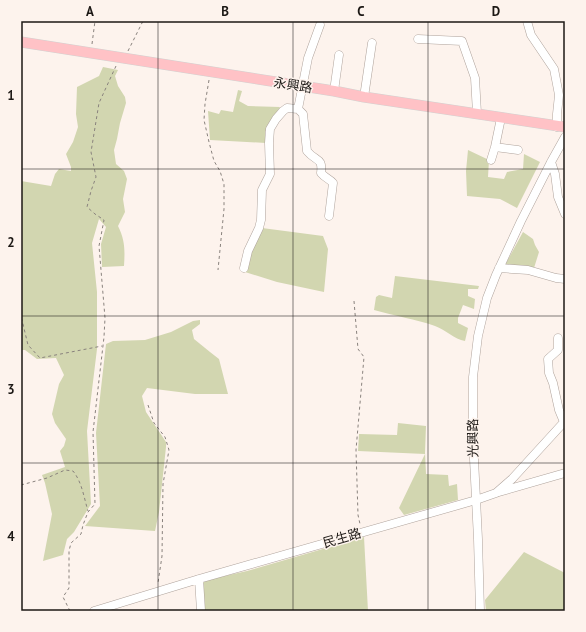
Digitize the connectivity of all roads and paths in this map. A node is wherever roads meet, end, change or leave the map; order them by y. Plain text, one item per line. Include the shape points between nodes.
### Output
1 (95, 21) edge
2 (143, 21) edge
3 (527, 21) edge
4 (320, 25) dead end
5 (418, 39) dead end
6 (21, 42) edge
7 (372, 43) dead end
8 (90, 53) junction
9 (339, 55) dead end
10 (122, 59) junction
11 (211, 72) junction
12 (302, 86) junction
13 (334, 91) junction
14 (364, 97) junction
15 (298, 109) junction
16 (477, 114) junction
17 (501, 118) junction
18 (561, 127) edge
19 (565, 137) edge
20 (495, 147) junction
21 (518, 150) dead end
22 (491, 160) dead end
23 (551, 162) junction
24 (565, 214) edge
25 (329, 216) dead end
26 (244, 268) dead end
27 (499, 268) junction
28 (218, 270) dead end
29 (565, 279) edge
30 (354, 300) dead end
31 (21, 318) edge
32 (558, 338) dead end
33 (102, 346) junction
34 (148, 405) dead end
35 (564, 421) edge
36 (565, 473) edge
37 (21, 485) edge
38 (496, 493) junction
39 (476, 500) junction
40 (88, 512) junction
41 (363, 533) junction
42 (199, 579) junction
43 (158, 592) junction
44 (70, 611) edge
45 (94, 611) edge
46 (201, 611) edge
47 (480, 611) edge

1 - 8 path
2 - 10 path
3 - 18 street via 531,35 554,69 559,95 557,114
4 - 12 street via 308,58
5 - 16 street via 462,42 475,78
6 - 8 main road, 永興路
7 - 14 street
8 - 10 main road, 永興路
9 - 13 street
10 - 11 main road, 永興路
10 - 33 path via 99,103 90,152 96,176 87,207 104,220 99,246 105,318
11 - 12 main road, 永興路
11 - 28 path via 204,120 214,160 224,184
12 - 13 main road, 永興路
12 - 15 street
13 - 14 main road, 永興路
14 - 16 main road, 永興路
15 - 25 street via 303,114 307,151 320,161 324,177 334,183
15 - 26 street via 287,108 270,130 270,174 262,190 259,228 248,251
16 - 17 main road, 永興路
17 - 18 main road, 永興路
17 - 20 street
19 - 23 street
20 - 21 street
20 - 22 street
23 - 24 street via 558,197
23 - 27 street
27 - 29 street via 528,270
27 - 39 street, 光興路 via 487,298 481,323 473,377
30 - 41 path via 358,348 364,357 356,450 358,515
31 - 33 path via 28,345 40,358
32 - 35 street, 民生路 via 558,350 548,359 549,373
33 - 40 path via 93,432 96,504
34 - 43 path via 154,423 165,437 169,450 163,484 162,556
35 - 38 street, 民生路 via 512,479
36 - 38 street
37 - 40 path via 65,470 73,471
38 - 39 street, 民生路
39 - 41 street, 民生路
39 - 47 street, 光興路
40 - 44 path via 81,534 71,543 69,551 68,588 63,597
41 - 42 street, 民生路
42 - 43 street, 民生路
42 - 46 street
43 - 45 street, 民生路

